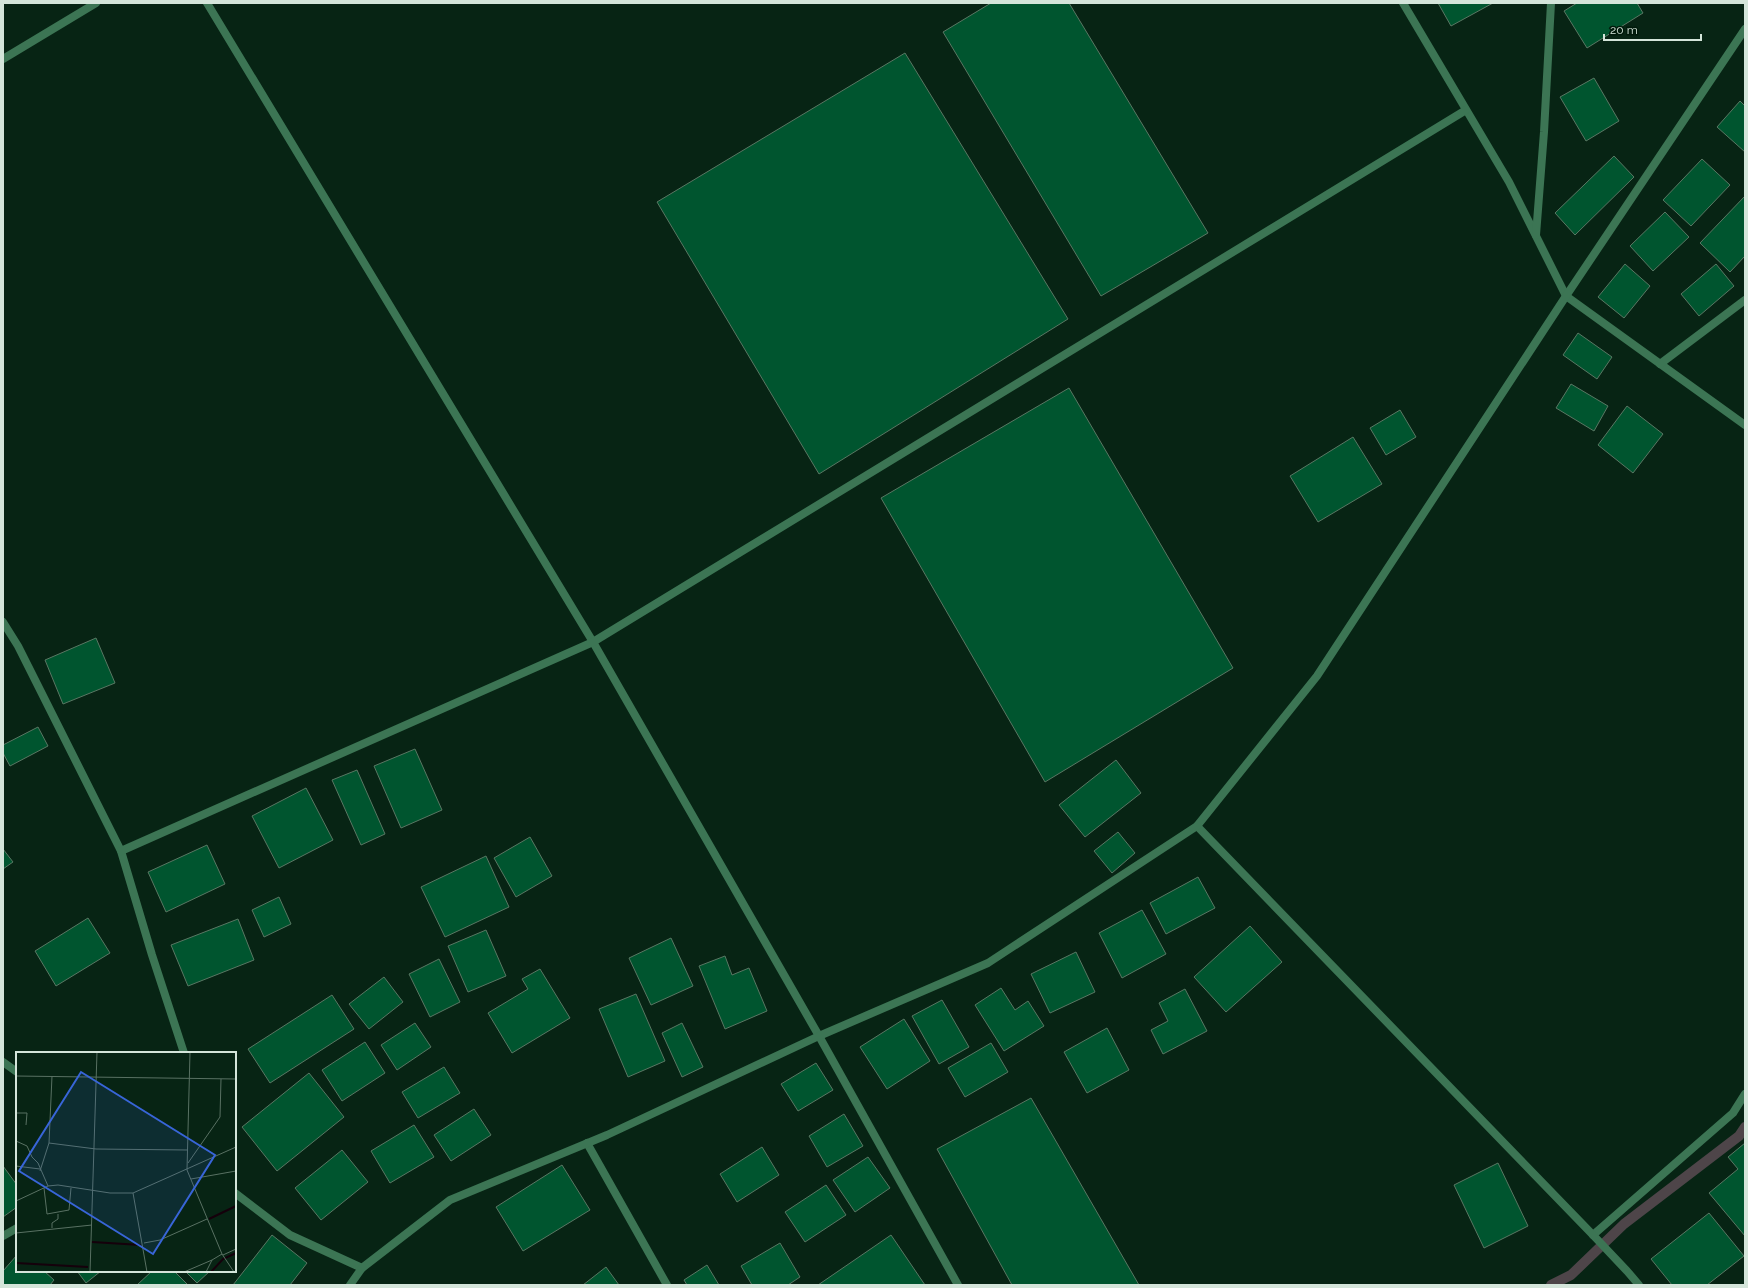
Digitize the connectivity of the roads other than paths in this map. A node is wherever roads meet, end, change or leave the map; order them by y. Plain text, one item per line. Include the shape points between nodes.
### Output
1 (96, 3) edge
2 (207, 3) edge
3 (1403, 3) edge
4 (1551, 3) edge
5 (1745, 29) edge
6 (3, 60) edge
7 (1466, 110) junction
8 (1536, 235) junction
9 (1566, 296) junction
10 (1745, 300) edge
11 (1660, 364) junction
12 (1745, 425) edge
13 (3, 622) edge
14 (593, 642) junction
15 (1197, 826) junction
16 (121, 851) junction
17 (819, 1036) junction
18 (184, 1052) edge
19 (3, 1062) edge
20 (16, 1071) edge
21 (1745, 1094) edge
22 (587, 1143) junction
23 (236, 1194) edge
24 (16, 1229) edge
25 (1593, 1235) junction
26 (3, 1236) edge
27 (362, 1268) junction
28 (350, 1285) edge
29 (667, 1285) edge
30 (958, 1285) edge
31 (1639, 1285) edge

1 - 6 street
2 - 14 street
3 - 7 street
4 - 8 street
5 - 9 street
7 - 8 street via 1509,182
7 - 14 street
8 - 9 street
9 - 11 street
9 - 15 street via 1317,676
10 - 11 street
11 - 12 street
13 - 16 street via 18,646
14 - 16 street
14 - 17 street
15 - 17 street via 988,963
15 - 25 street
16 - 18 street
17 - 22 street
17 - 30 street
19 - 20 street
21 - 25 street via 1732,1113
22 - 27 street via 450,1200
22 - 29 street
23 - 27 street via 290,1235
24 - 26 street
25 - 31 street
27 - 28 street

